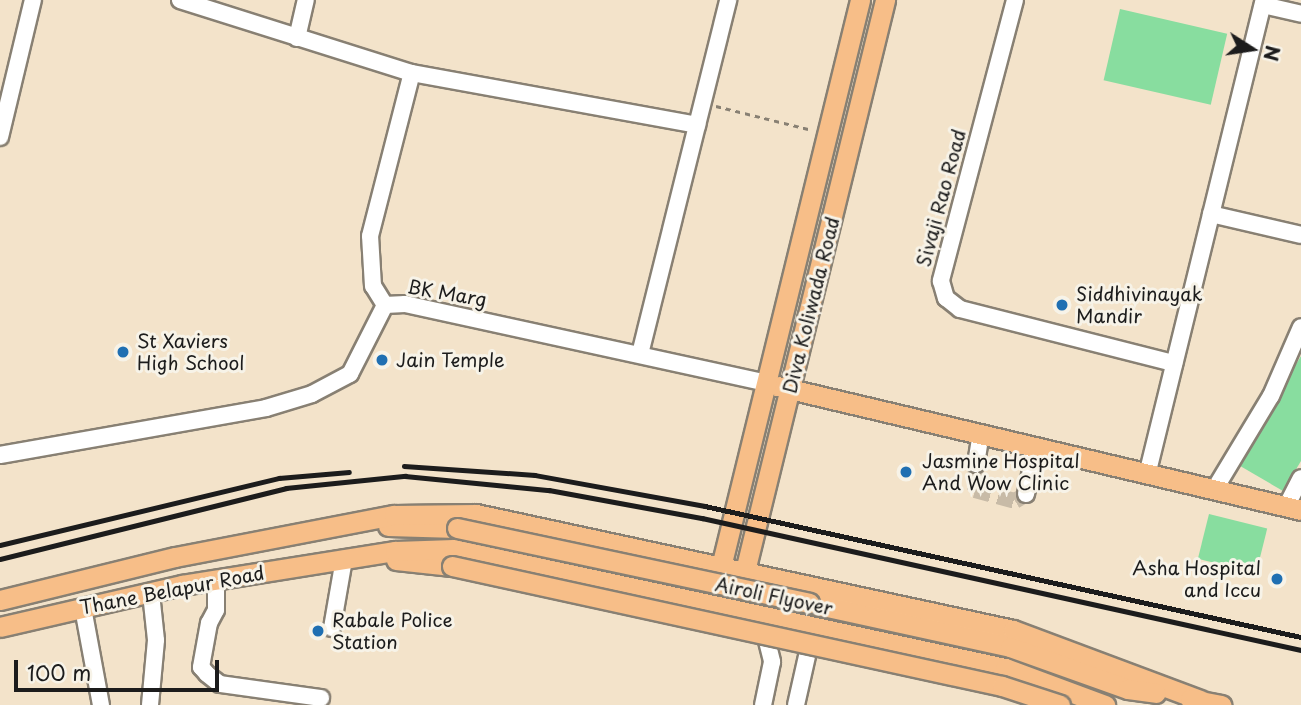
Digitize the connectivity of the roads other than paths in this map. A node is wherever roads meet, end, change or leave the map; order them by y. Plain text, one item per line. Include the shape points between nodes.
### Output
1 (33, 0) edge
2 (180, 0) edge
3 (306, 0) edge
4 (728, 0) edge
5 (860, 0) edge
6 (886, 0) edge
7 (1015, 0) edge
8 (1264, 2) edge
9 (1301, 14) edge
10 (297, 38) junction
11 (412, 74) junction
12 (697, 125) junction
13 (0, 137) edge
14 (1211, 214) junction
15 (1301, 235) edge
16 (385, 305) junction
17 (1301, 327) edge
18 (640, 354) junction
19 (1174, 363) junction
20 (766, 383) junction
21 (790, 389) junction
22 (981, 433) junction
23 (1037, 446) junction
24 (0, 455) edge
25 (976, 464) tunnel mouth
26 (1148, 471) junction
27 (1301, 478) edge
28 (1216, 487) junction
29 (1026, 494) dead end
30 (1294, 508) edge
31 (342, 526) junction
32 (345, 559) junction
33 (721, 566) junction
34 (745, 571) junction
35 (216, 579) junction
36 (151, 593) junction
37 (0, 600) edge
38 (713, 604) junction
39 (83, 608) junction
40 (750, 610) junction
41 (0, 627) edge
42 (332, 628) dead end
43 (810, 643) junction
44 (321, 698) dead end
45 (1200, 700) junction
46 (101, 705) edge
47 (150, 705) edge
48 (763, 705) edge
49 (796, 705) edge
50 (1060, 705) edge
51 (1105, 705) edge
52 (1221, 705) edge

1 - 13 street
2 - 10 street
3 - 10 street
4 - 12 street
5 - 20 main road, Diva Koliwada Road
6 - 21 main road, Diva Koliwada Road
7 - 19 street, Sivaji Rao Road via 941,281 946,298 960,309
8 - 9 street
8 - 14 street
10 - 11 street
11 - 12 street
11 - 16 street via 370,236 373,286
12 - 18 street
14 - 15 street
14 - 19 street
16 - 18 street, BK Marg via 405,304
16 - 24 street, BK Marg via 350,374 312,394 266,408
17 - 28 street via 1271,396
18 - 20 street, BK Marg
19 - 26 street
20 - 21 main road
20 - 33 main road, Diva Koliwada Road
21 - 22 main road
21 - 34 main road, Diva Koliwada Road
22 - 23 main road
22 - 25 street
23 - 26 main road
23 - 29 street
26 - 28 main road
27 - 30 street
28 - 30 main road
31 - 33 main road via 394,515 476,514
31 - 37 main road, Thane Belapur Road via 175,557
31 - 45 main road, Airoli Flyover, bridge via 457,528 1010,647 1128,689
32 - 35 main road, Thane Belapur Road
32 - 38 main road via 406,550 470,551
32 - 42 street
32 - 43 main road, Airoli Flyover, bridge via 452,566
33 - 34 main road
33 - 38 main road, Diva Koliwada Road
34 - 40 main road, Diva Koliwada Road
34 - 45 main road via 1043,638
35 - 36 main road, Thane Belapur Road
35 - 44 street via 216,610 201,667 207,674 220,684
36 - 39 main road, Thane Belapur Road
36 - 47 street via 156,640
38 - 40 main road
39 - 41 main road, Thane Belapur Road
39 - 46 street
40 - 48 street via 763,625 772,662
40 - 51 main road via 1005,668
43 - 49 street
43 - 50 main road, Airoli Flyover, bridge via 1002,686
45 - 52 main road

